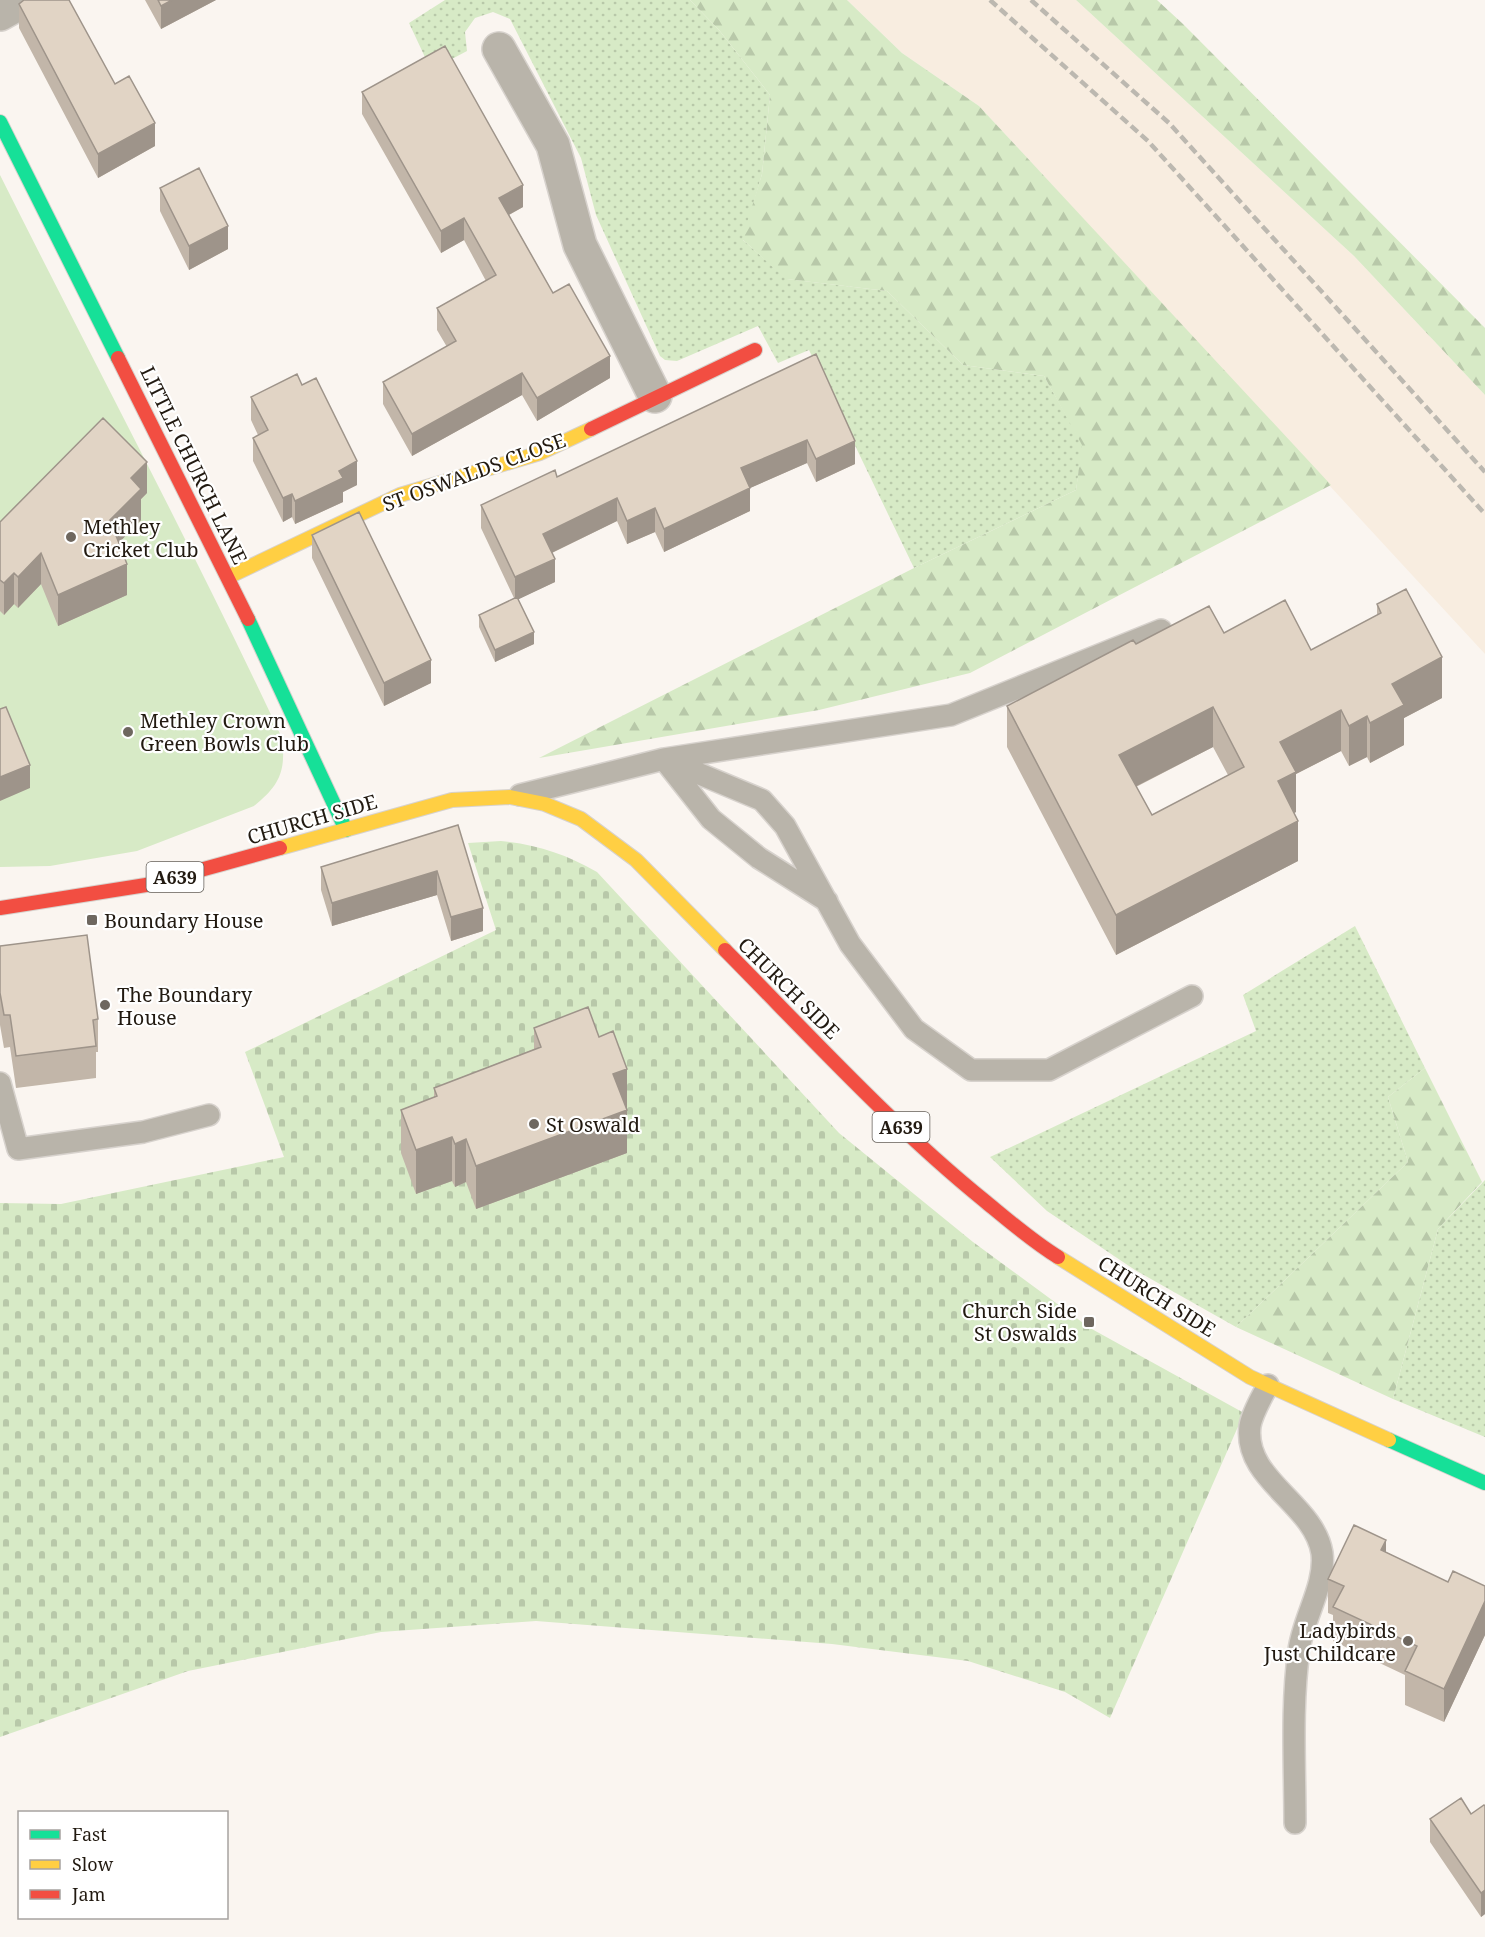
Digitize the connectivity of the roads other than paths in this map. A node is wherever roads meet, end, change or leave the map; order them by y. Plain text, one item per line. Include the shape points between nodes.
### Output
1 (25, 0) edge
2 (0, 14) edge
3 (499, 49) dead end
4 (0, 122) edge
5 (755, 350) dead end
6 (655, 396) junction
7 (228, 576) junction
8 (1161, 630) edge
9 (664, 759) junction
10 (510, 797) junction
11 (346, 830) junction
12 (827, 901) junction
13 (0, 908) edge
14 (1192, 996) dead end
15 (0, 1083) edge
16 (209, 1115) dead end
17 (1268, 1385) junction
18 (1485, 1482) edge
19 (1295, 1823) dead end

1 - 2 street
3 - 6 street via 553,145 580,245
4 - 7 main road, LITTLE CHURCH LANE
5 - 6 main road, ST OSWALDS CLOSE
6 - 7 main road, ST OSWALDS CLOSE via 540,453 400,495
7 - 11 main road, LITTLE CHURCH LANE
8 - 9 lane via 951,715
9 - 10 lane
9 - 12 lane via 711,819 759,858
9 - 12 lane via 762,800 785,826
10 - 11 main road, CHURCH SIDE / A639 via 452,800
10 - 17 main road, CHURCH SIDE / A639 via 545,804 581,819 636,860 894,1121 952,1175 1039,1245
11 - 13 main road, CHURCH SIDE / A639 via 146,885
12 - 14 lane via 850,944 914,1029 972,1070 1049,1070
15 - 16 lane via 18,1149 143,1132
17 - 18 main road, CHURCH SIDE / A639
17 - 19 lane via 1250,1424 1252,1452 1312,1527 1322,1554 1322,1573 1305,1619 1296,1677

